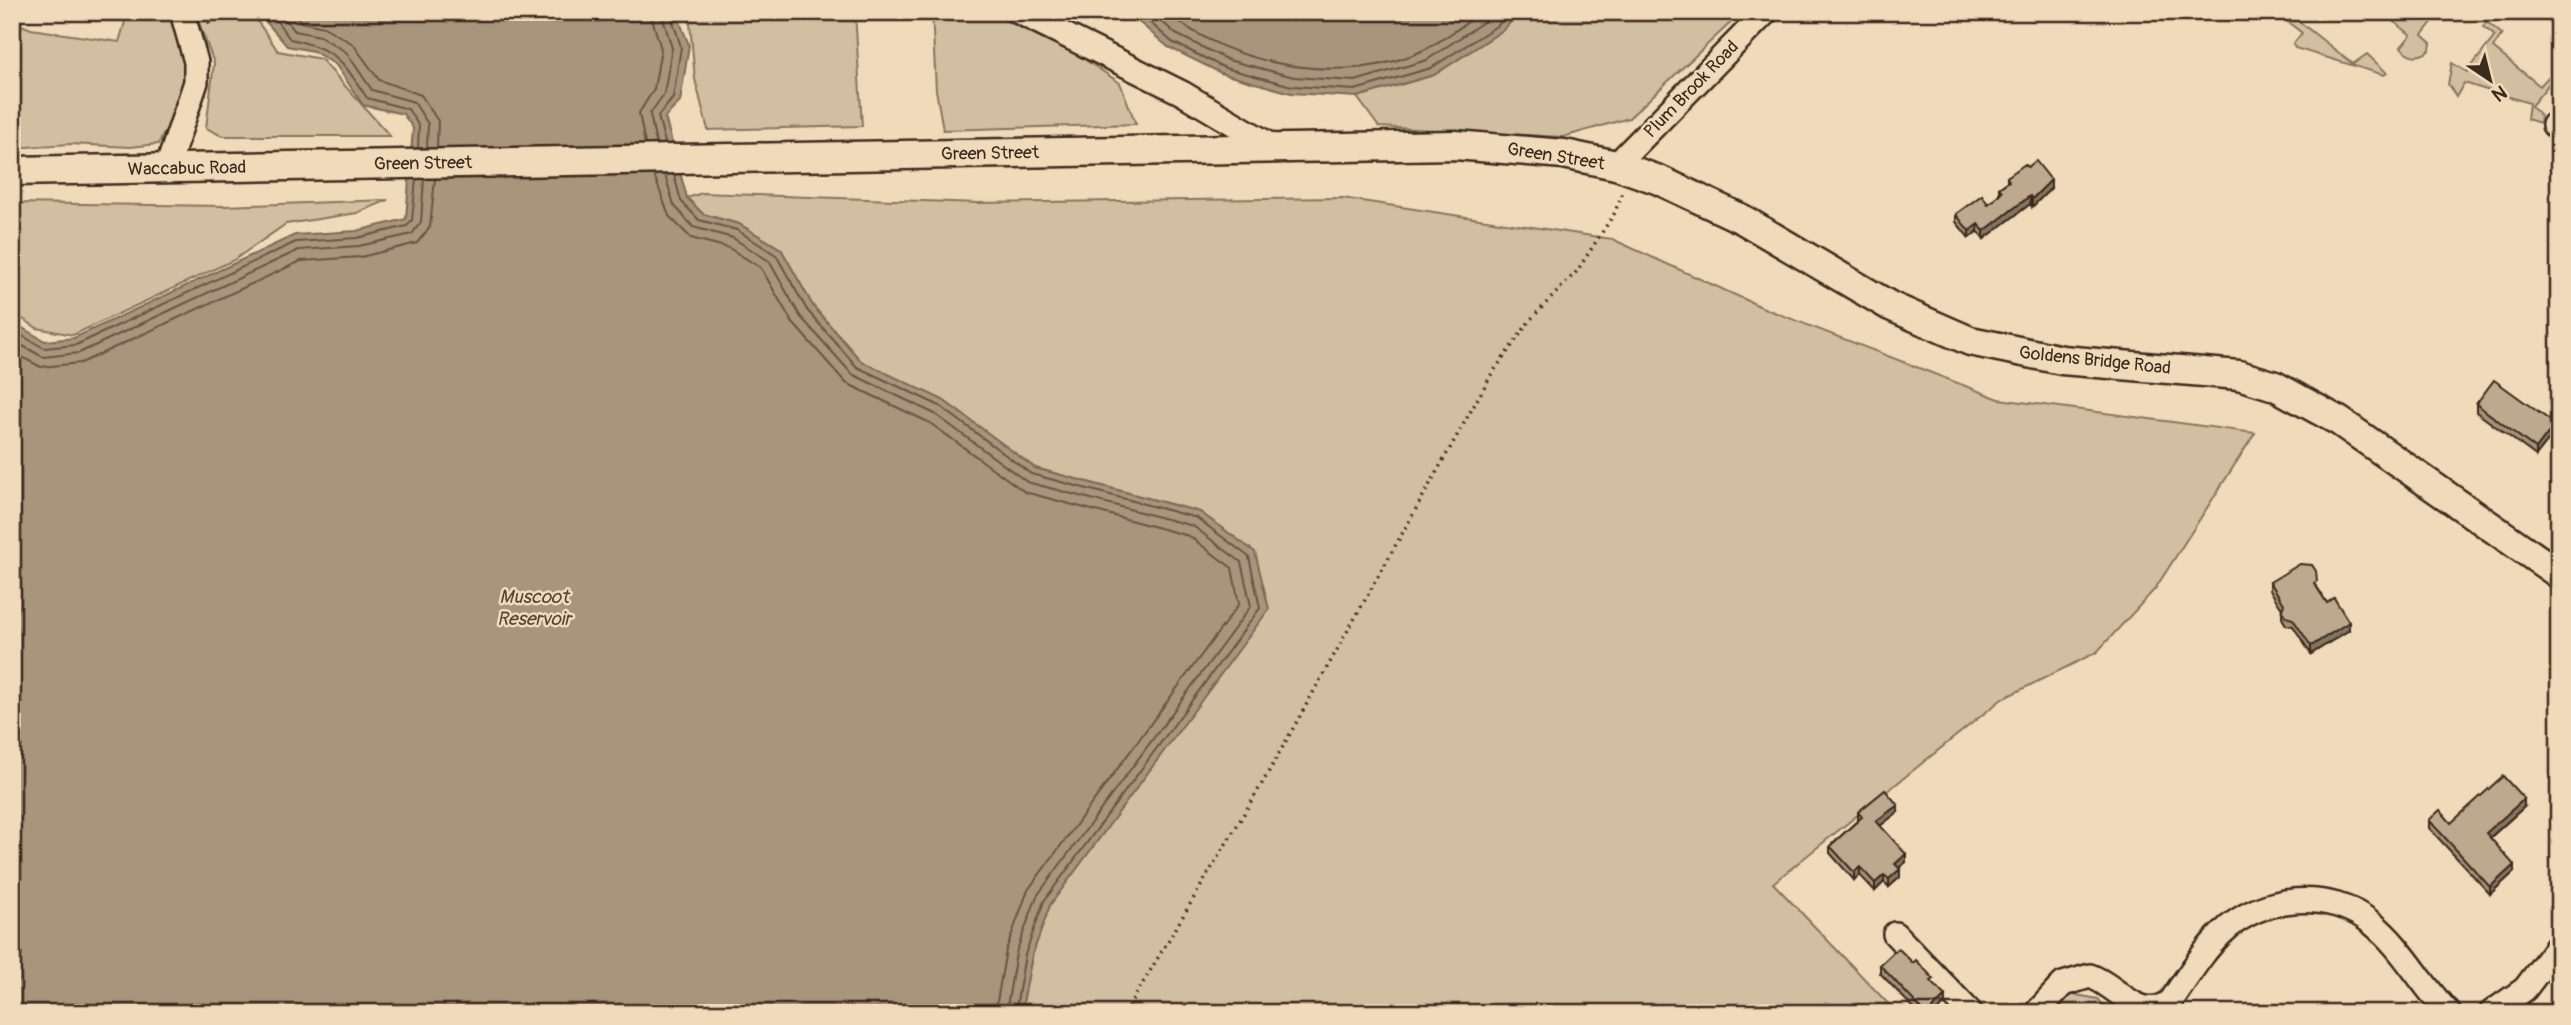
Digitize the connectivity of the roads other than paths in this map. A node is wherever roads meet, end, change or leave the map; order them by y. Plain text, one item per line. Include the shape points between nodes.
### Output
1 (183, 12) edge
2 (1019, 12) edge
3 (1766, 12) edge
4 (1275, 148) junction
5 (361, 164) joint
6 (166, 168) junction
7 (1623, 168) junction
8 (12, 172) edge
9 (2559, 574) edge
10 (1895, 933) dead end
11 (2559, 944) edge
12 (1971, 1013) edge
13 (2036, 1013) edge
14 (2449, 1013) edge
15 (2491, 1013) edge

1 - 6 street via 197,82
2 - 4 street via 1182,93
3 - 7 street, Plum Brook Road
4 - 5 main road, Green Street
4 - 7 main road, Green Street via 1493,147 1564,154
5 - 6 main road, Waccabuc Road
6 - 8 main road, Waccabuc Road
7 - 9 main road, Goldens Bridge Road via 1701,198 1890,306 1970,341 2062,360 2239,375 2275,386 2339,421
10 - 12 street
11 - 15 street via 2525,989
13 - 14 street via 2063,984 2090,976 2137,1006 2160,1010 2221,933 2258,909 2308,899 2334,903 2373,924

